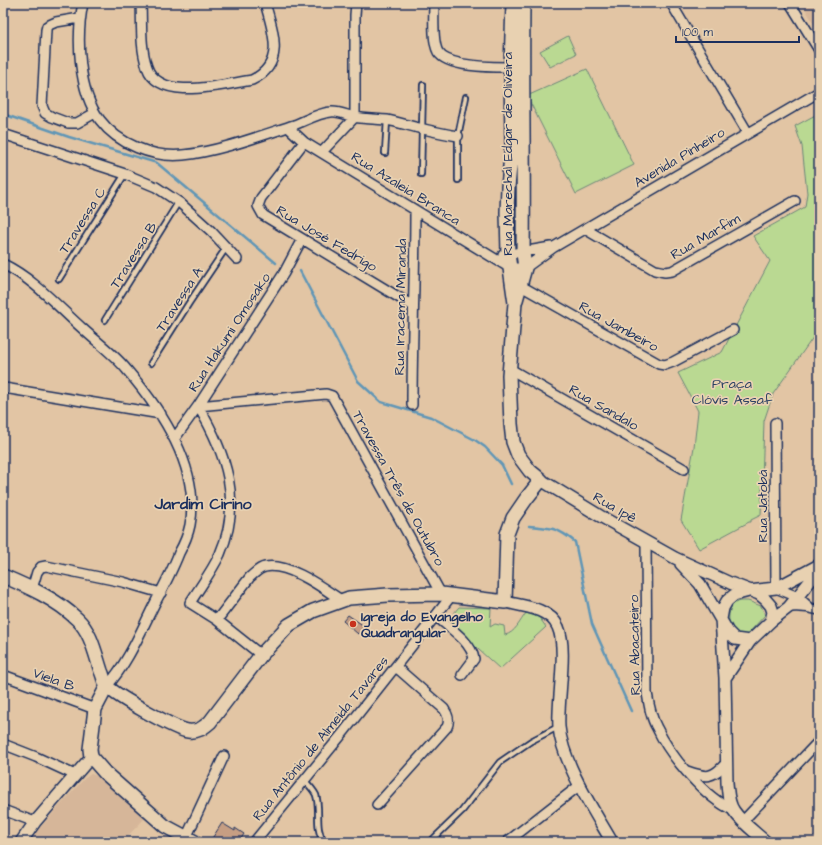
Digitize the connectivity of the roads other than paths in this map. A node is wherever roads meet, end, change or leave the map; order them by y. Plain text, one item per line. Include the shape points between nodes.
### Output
1 (83, 3) edge
2 (141, 3) edge
3 (265, 3) edge
4 (356, 3) edge
5 (434, 3) edge
6 (513, 3) edge
7 (523, 3) edge
8 (671, 3) edge
9 (790, 3) edge
10 (80, 18) junction
11 (512, 41) junction
12 (819, 50) edge
13 (497, 67) junction
14 (512, 67) junction
15 (423, 85) dead end
16 (819, 92) edge
17 (466, 97) dead end
18 (95, 113) junction
19 (355, 117) junction
20 (387, 120) junction
21 (288, 127) junction
22 (421, 129) junction
23 (748, 133) junction
24 (3, 134) edge
25 (458, 136) junction
26 (304, 142) junction
27 (322, 152) junction
28 (385, 152) dead end
29 (125, 174) junction
30 (421, 174) dead end
31 (458, 180) dead end
32 (795, 201) dead end
33 (180, 203) junction
34 (415, 210) junction
35 (585, 229) junction
36 (302, 239) junction
37 (554, 247) junction
38 (226, 248) junction
39 (523, 253) junction
40 (508, 254) junction
41 (494, 258) junction
42 (237, 259) dead end
43 (3, 264) edge
44 (510, 268) junction
45 (525, 268) junction
46 (59, 279) dead end
47 (517, 286) junction
48 (413, 306) junction
49 (105, 320) dead end
50 (733, 330) dead end
51 (151, 363) dead end
52 (510, 369) junction
53 (4, 388) dead end
54 (412, 405) dead end
55 (198, 406) junction
56 (161, 414) junction
57 (775, 423) dead end
58 (175, 438) junction
59 (684, 469) dead end
60 (541, 480) junction
61 (646, 542) junction
62 (675, 558) junction
63 (819, 565) edge
64 (819, 570) edge
65 (3, 576) edge
66 (776, 588) junction
67 (32, 589) junction
68 (749, 591) junction
69 (161, 592) junction
70 (447, 595) junction
71 (798, 597) junction
72 (341, 600) junction
73 (505, 602) junction
74 (789, 607) junction
75 (809, 607) junction
76 (819, 610) edge
77 (436, 616) junction
78 (721, 619) junction
79 (217, 620) junction
80 (771, 621) junction
81 (750, 641) junction
82 (261, 655) junction
83 (396, 667) junction
84 (3, 675) edge
85 (462, 675) dead end
86 (725, 678) junction
87 (107, 686) junction
88 (95, 709) junction
89 (559, 727) junction
90 (819, 740) edge
91 (3, 744) edge
92 (224, 756) dead end
93 (91, 757) junction
94 (727, 762) junction
95 (686, 770) junction
96 (74, 775) junction
97 (304, 780) junction
98 (580, 785) junction
99 (376, 805) dead end
100 (3, 810) edge
101 (733, 810) junction
102 (743, 821) junction
103 (35, 822) junction
104 (191, 840) edge
105 (21, 842) edge
106 (254, 842) edge
107 (324, 842) edge
108 (430, 842) edge
109 (507, 842) edge
110 (612, 842) edge
111 (766, 842) edge

1 - 10 street
2 - 3 street via 144,54 148,69 163,85 190,89 252,80 269,68 274,47 273,32
4 - 19 street
5 - 13 street via 434,35 438,52 456,63
6 - 11 main road, Rua Marechal Edgar de Oliveira
7 - 39 main road, Rua Marechal Edgar de Oliveira
8 - 23 street
9 - 12 street
10 - 18 street via 82,69 86,93
10 - 18 street via 47,26 42,106 45,113 68,123 77,123
11 - 13 street via 502,64
11 - 14 main road, Rua Marechal Edgar de Oliveira
13 - 14 street
14 - 40 main road, Rua Marechal Edgar de Oliveira
15 - 22 lane
16 - 23 street, Avenida Pinheiro
17 - 25 lane
18 - 21 street via 110,131 122,140 154,153 168,155 204,152
19 - 20 street
19 - 21 street via 330,112
19 - 27 street
20 - 22 street
20 - 28 lane
21 - 26 street, Rua Azaleia Branca
22 - 25 street
22 - 30 lane
23 - 35 street, Avenida Pinheiro
24 - 29 street
25 - 31 lane
26 - 27 street, Rua Azaleia Branca
26 - 36 street, Rua José Fedrigo via 261,198 258,206 263,215
27 - 34 street, Rua Azaleia Branca
29 - 33 street via 156,187
29 - 46 lane, Travessa C
32 - 35 street, Rua Marfim via 672,271 665,272 655,270
33 - 38 street
33 - 49 lane, Travessa B
34 - 41 street, Rua Azaleia Branca
34 - 48 street, Rua Iracema Miranda
35 - 37 street, Avenida Pinheiro
36 - 48 street, Rua José Fedrigo
36 - 55 street, Rua Hakumi Omosako via 284,273
37 - 39 street, Avenida Pinheiro
37 - 45 street, Avenida Pinheiro
38 - 42 street
38 - 51 lane, Travessa A
39 - 40 street, Avenida Pinheiro
39 - 45 main road, Rua Marechal Edgar de Oliveira
40 - 41 street
40 - 44 main road, Rua Marechal Edgar de Oliveira
41 - 44 street, Rua Azaleia Branca
43 - 56 street via 18,271 37,287 127,369
44 - 45 street
44 - 47 main road, Rua Marechal Edgar de Oliveira
45 - 47 main road, Rua Marechal Edgar de Oliveira
47 - 50 street, Rua Jambeiro via 659,364 673,362
47 - 52 main road, Rua Marechal Edgar de Oliveira
48 - 54 street, Rua Iracema Miranda
52 - 59 street, Rua Sandalo
52 - 60 main road, Rua Marechal Edgar de Oliveira via 513,442 522,462
53 - 56 street
55 - 58 street, Rua Hakumi Omosako
55 - 70 street, Travessa Três de Outubro via 326,394 332,396
55 - 79 street via 226,464 231,508 229,526 220,554 190,604
56 - 58 street
57 - 66 street, Rua Jatobá
58 - 69 street via 187,472 192,514 187,537
60 - 61 street, Rua Ipê
60 - 73 main road via 513,518 507,534
61 - 62 street, Rua Ipê
61 - 95 street, Rua Abacateiro via 647,693 657,728
62 - 68 street, Rua Ipê
62 - 78 street, Rua Ipê via 700,584
63 - 66 street
64 - 71 street
65 - 67 main road
66 - 68 street
66 - 71 street
67 - 69 street via 39,569 46,566
67 - 87 main road via 63,608 83,626 92,642
68 - 78 street via 734,595 727,601
68 - 80 street via 759,594 771,606
69 - 87 street via 125,662
70 - 72 main road via 388,595
70 - 73 main road
70 - 77 street, Rua Antônio de Almeida Tavares
71 - 74 street
71 - 75 street
72 - 79 street via 296,573 282,568 265,567 250,577
72 - 82 main road via 299,618
73 - 89 street via 545,613 558,626 562,650
74 - 75 street
74 - 80 street
75 - 76 street
77 - 83 street, Rua Antônio de Almeida Tavares
77 - 85 street via 461,638 473,653 474,659
78 - 81 street via 735,639
78 - 86 street
79 - 82 street
80 - 81 street
81 - 86 street
82 - 87 main road via 210,722 196,731 176,727
83 - 97 street, Rua Antônio de Almeida Tavares
83 - 99 street via 444,709 449,722
84 - 88 street, Viela B
86 - 94 street
87 - 88 main road
88 - 93 main road
89 - 98 street via 563,747
89 - 108 lane via 530,741 500,762 462,811
90 - 102 street
91 - 96 street
92 - 104 street
93 - 96 street
93 - 104 main road via 102,770 165,826
94 - 95 street via 710,775 703,776
94 - 101 street via 728,796
95 - 101 street, Rua Abacateiro via 710,796
96 - 103 street
97 - 106 street, Rua Antônio de Almeida Tavares
97 - 107 lane via 317,799 318,828
98 - 109 street
98 - 110 street
100 - 103 street
101 - 102 street
102 - 111 street
103 - 105 street

